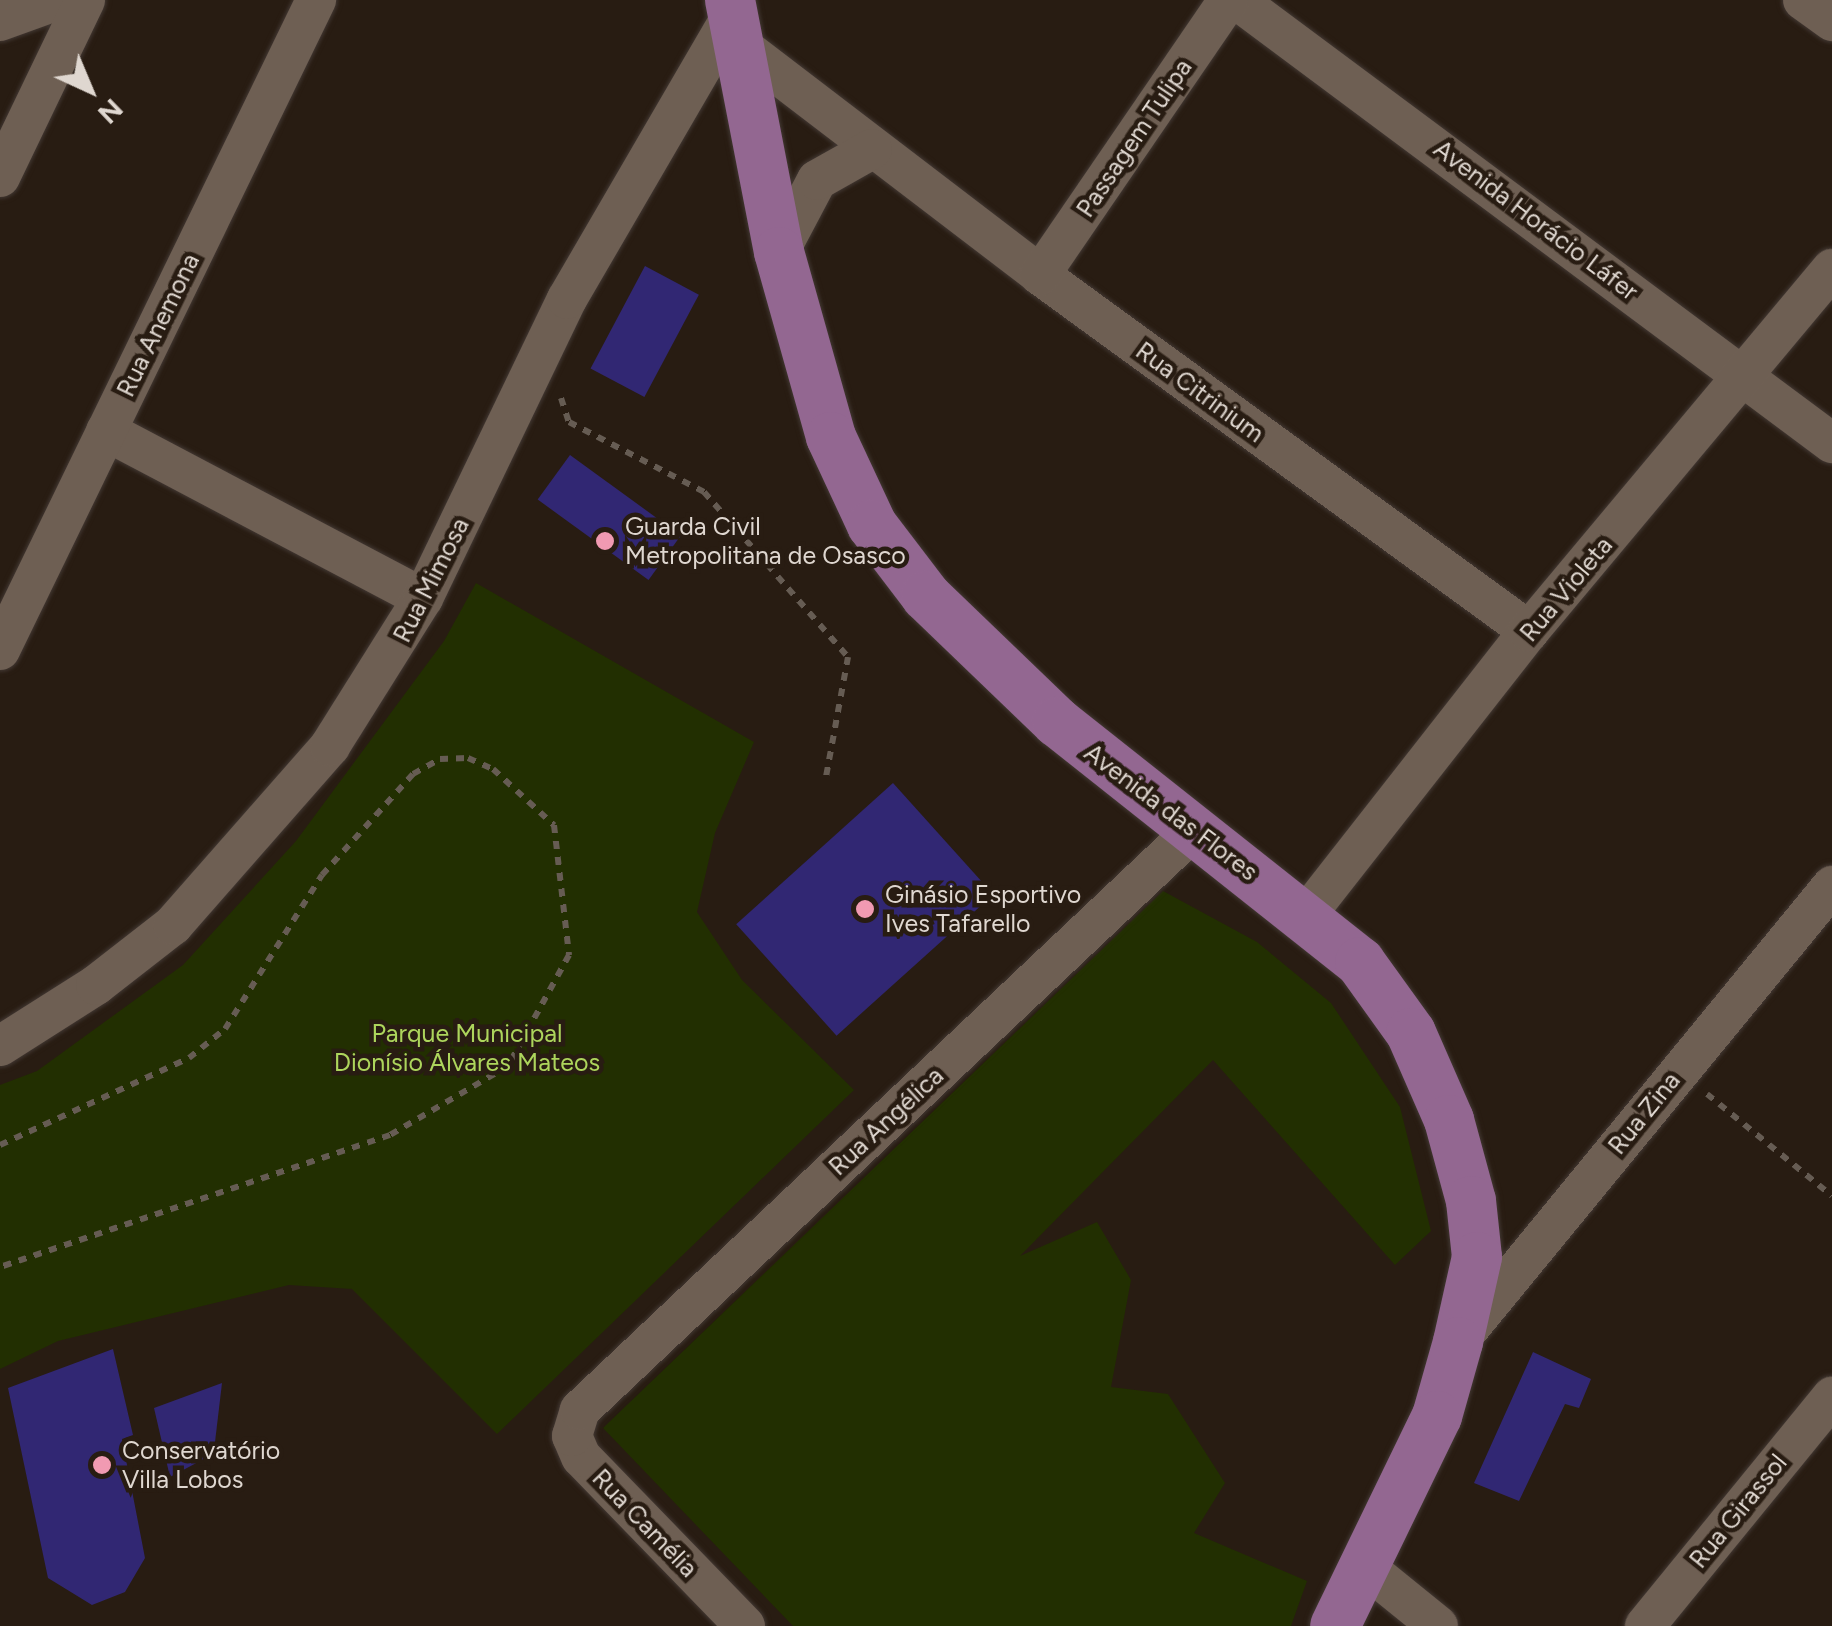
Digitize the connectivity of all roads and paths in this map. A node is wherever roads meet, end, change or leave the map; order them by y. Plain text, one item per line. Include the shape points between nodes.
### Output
1 (58, 0) edge
2 (85, 0) edge
3 (316, 0) edge
4 (1803, 0) edge
5 (1246, 3) edge
6 (735, 19) edge
7 (0, 21) edge
8 (1832, 21) edge
9 (872, 149) junction
10 (0, 177) edge
11 (779, 252) junction
12 (1832, 270) edge
13 (1040, 276) junction
14 (546, 351) junction
15 (1744, 374) junction
16 (106, 431) junction
17 (1832, 443) edge
18 (423, 598) junction
19 (1530, 632) junction
20 (0, 650) edge
21 (825, 782) dead end
22 (1192, 832) junction
23 (1832, 886) edge
24 (1306, 914) junction
25 (0, 1046) edge
26 (1679, 1071) junction
27 (0, 1146) edge
28 (1832, 1196) edge
29 (0, 1267) edge
30 (1458, 1342) junction
31 (1832, 1397) edge
32 (580, 1410) joint
33 (1364, 1566) junction
34 (745, 1626) edge
35 (1335, 1626) edge
36 (1438, 1626) edge
37 (1645, 1626) edge

1 - 7 street
2 - 10 street
3 - 16 street, Rua Anemona
4 - 8 street
5 - 13 street, Passagem Tulipa
5 - 15 street, Avenida Horácio Láfer
6 - 9 street, Rua Citrinium
6 - 11 main road, Avenida das Flores
6 - 14 street, Rua Mimosa via 567,299
9 - 11 street via 816,180
9 - 13 street, Rua Citrinium
11 - 22 main road, Avenida das Flores via 831,437 872,525 926,596 1056,722
12 - 15 street, Rua Violeta
13 - 19 street, Rua Citrinium
14 - 18 street, Rua Mimosa
14 - 21 path via 568,422 704,492 848,657
15 - 17 street, Avenida Horácio Láfer
15 - 19 street, Rua Violeta
16 - 18 street
16 - 20 street, Rua Anemona
18 - 25 street, Rua Mimosa via 330,746 247,846 173,924 96,985
19 - 24 street, Rua Violeta
22 - 24 main road, Avenida das Flores
22 - 32 street, Rua Angélica
23 - 26 street, Rua Zina
24 - 30 main road, Avenida das Flores via 1360,962 1411,1033 1448,1120 1472,1201 1477,1257
26 - 28 path
26 - 30 street, Rua Zina
27 - 29 path via 189,1058 225,1029 322,875 413,774 440,760 468,758 493,769 554,825 569,955 508,1066 390,1135
30 - 33 main road, Avenida das Flores via 1437,1416
31 - 37 street, Rua Girassol
32 - 34 street, Rua Camélia via 572,1436 581,1457
33 - 35 main road, Avenida das Flores
33 - 36 street

